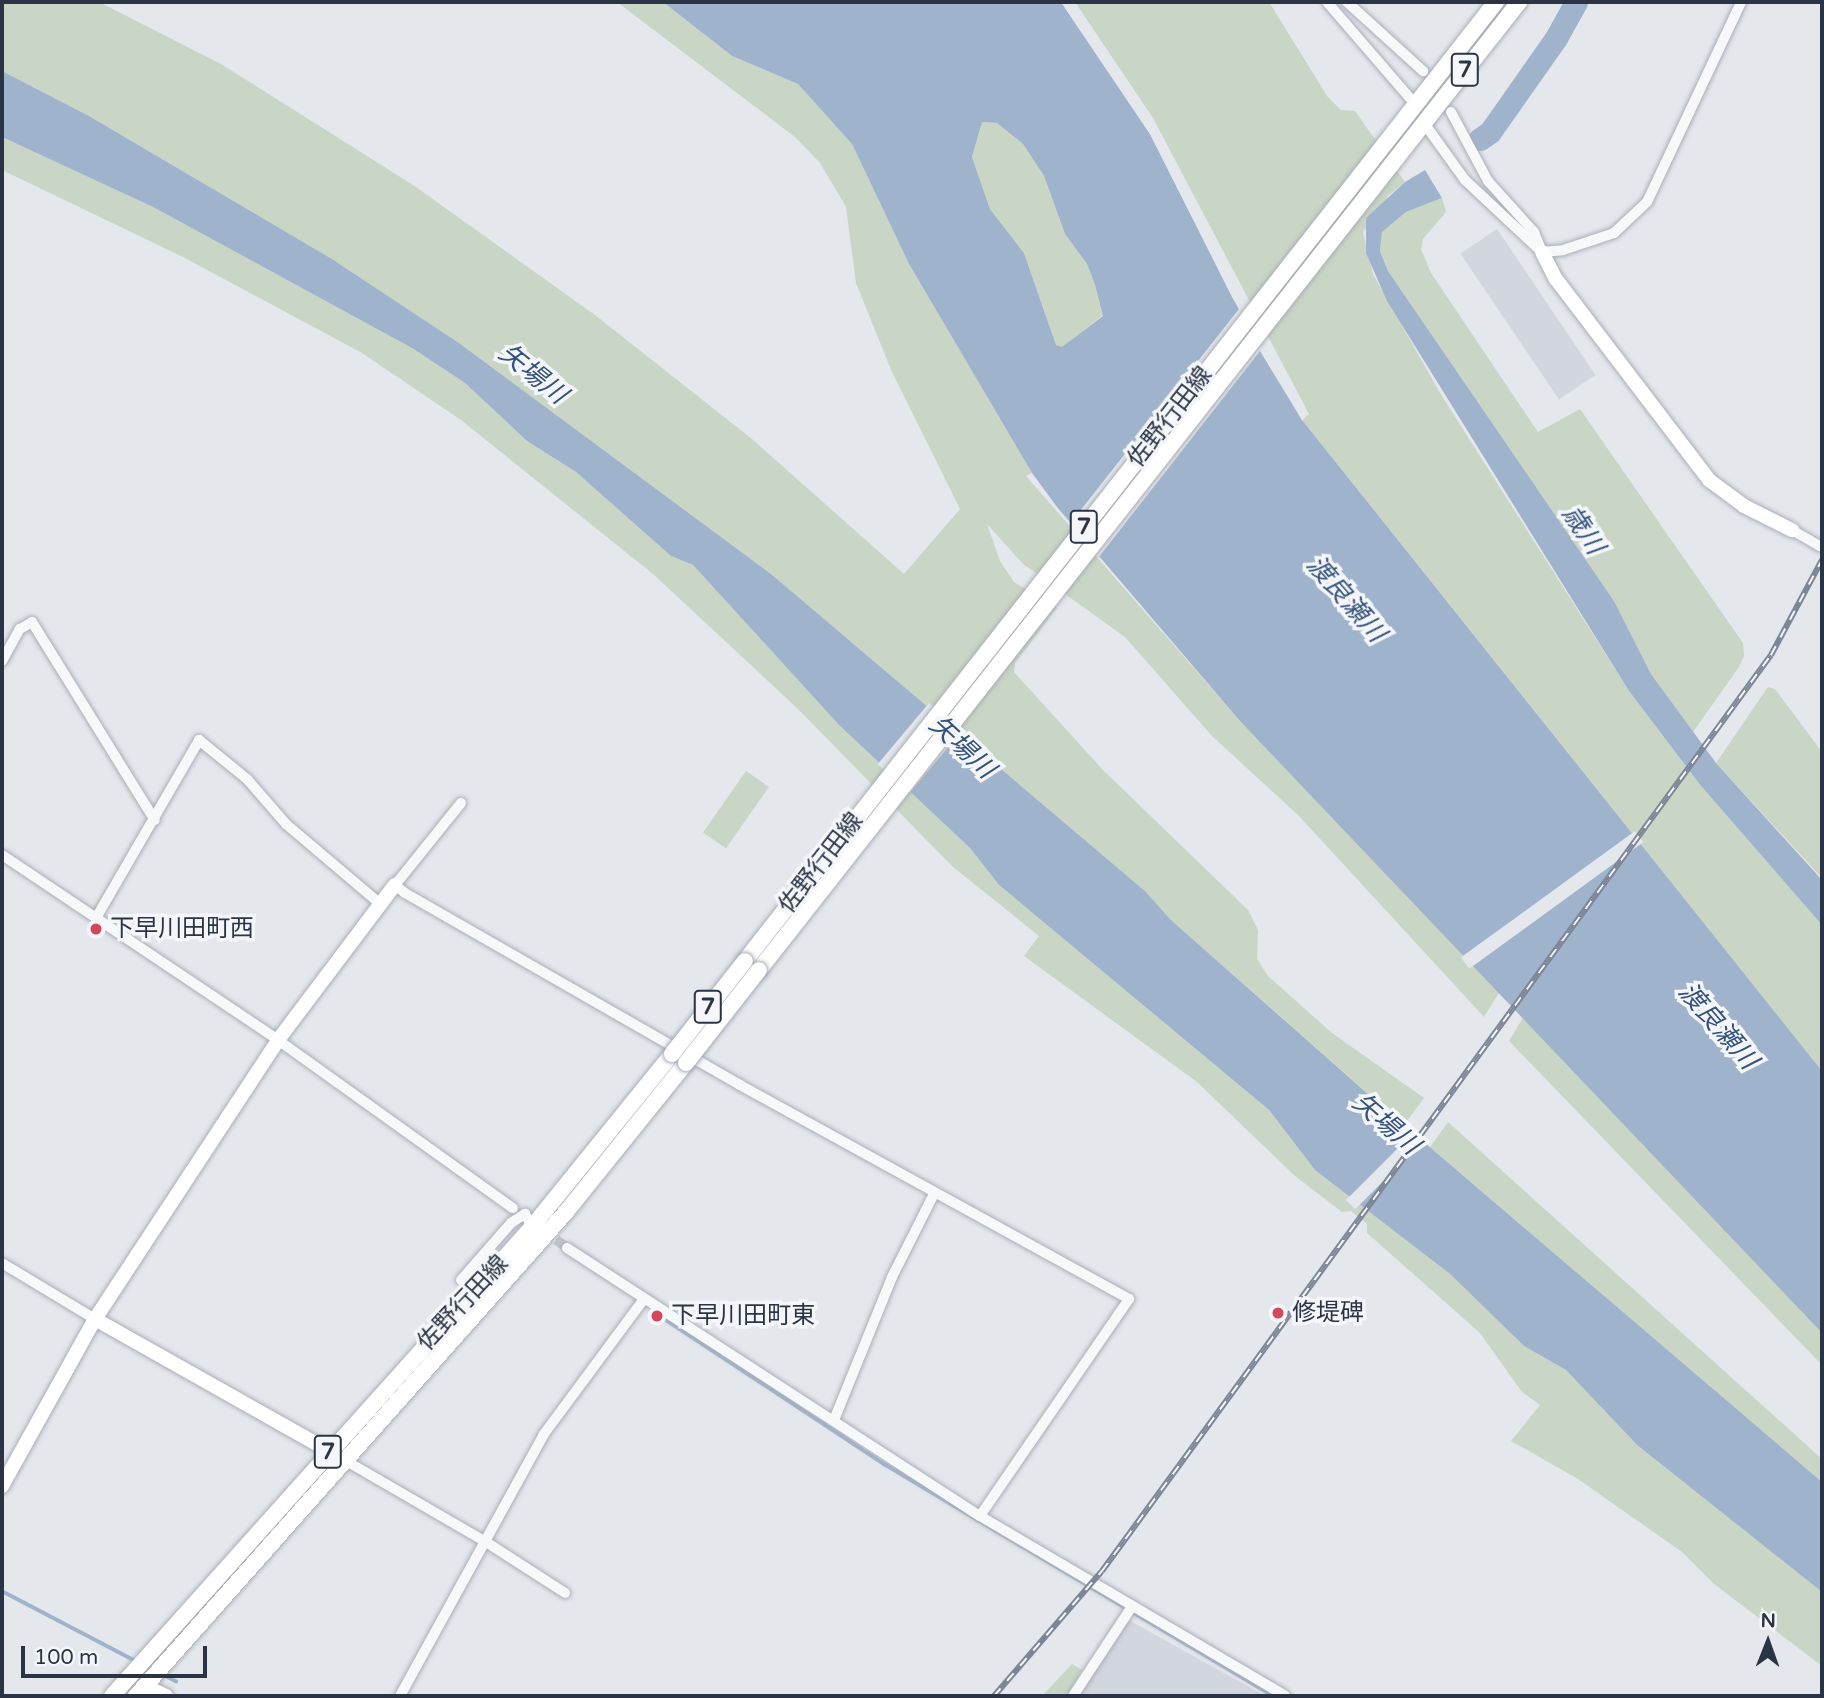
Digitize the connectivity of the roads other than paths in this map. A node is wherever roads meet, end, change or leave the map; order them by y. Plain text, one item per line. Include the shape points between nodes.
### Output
1 (1327, 2) edge
2 (1347, 2) edge
3 (1496, 2) edge
4 (1519, 2) edge
5 (1741, 2) edge
6 (1423, 71) dead end
7 (1416, 106) junction
8 (1451, 112) dead end
9 (1423, 123) junction
10 (1542, 252) junction
11 (1792, 530) joint
12 (1822, 547) edge
13 (2, 661) edge
14 (461, 803) dead end
15 (155, 820) junction
16 (2, 855) edge
17 (395, 885) junction
18 (379, 903) junction
19 (96, 918) junction
20 (278, 1040) junction
21 (934, 1194) junction
22 (515, 1214) junction
23 (532, 1227) junction
24 (567, 1248) tunnel mouth
25 (2, 1262) edge
26 (461, 1280) dead end
27 (644, 1299) junction
28 (95, 1319) junction
29 (834, 1420) junction
30 (329, 1451) junction
31 (346, 1463) junction
32 (2, 1486) edge
33 (980, 1516) junction
34 (486, 1542) junction
35 (565, 1593) dead end
36 (1131, 1608) junction
37 (140, 1691) edge
38 (112, 1696) edge
39 (166, 1696) edge
40 (400, 1696) edge
41 (1073, 1696) edge
42 (1285, 1696) edge

1 - 7 street
2 - 6 street
3 - 7 main road, 佐野行田線 / 7
4 - 9 main road, 佐野行田線 / 7
5 - 10 street via 1647,202 1614,233
7 - 23 main road, 佐野行田線 / 7, bridge
8 - 10 street via 1488,181 1534,232
9 - 10 street via 1465,180
9 - 31 main road, 佐野行田線 / 7, bridge via 686,1063 566,1212
10 - 11 street via 1556,278 1709,481 1737,502
11 - 12 street
13 - 15 street via 20,629 32,622
14 - 17 street
15 - 18 street via 199,740 247,779 286,824
15 - 19 street
16 - 19 street
17 - 18 street
17 - 21 street
18 - 20 street
19 - 20 street
20 - 22 street via 463,1171
20 - 28 street
21 - 29 street via 892,1277
21 - 33 street via 1129,1299
22 - 23 street via 525,1214
22 - 26 street
23 - 30 main road, 佐野行田線 / 7
24 - 27 street
25 - 28 street
27 - 29 street
27 - 34 street via 544,1434
28 - 30 street
28 - 32 street
29 - 33 street
30 - 31 street
30 - 38 main road, 佐野行田線 / 7
31 - 34 street
31 - 37 main road, 佐野行田線 / 7
33 - 36 street
34 - 35 street
34 - 40 street
36 - 41 street
36 - 42 street
37 - 39 street

